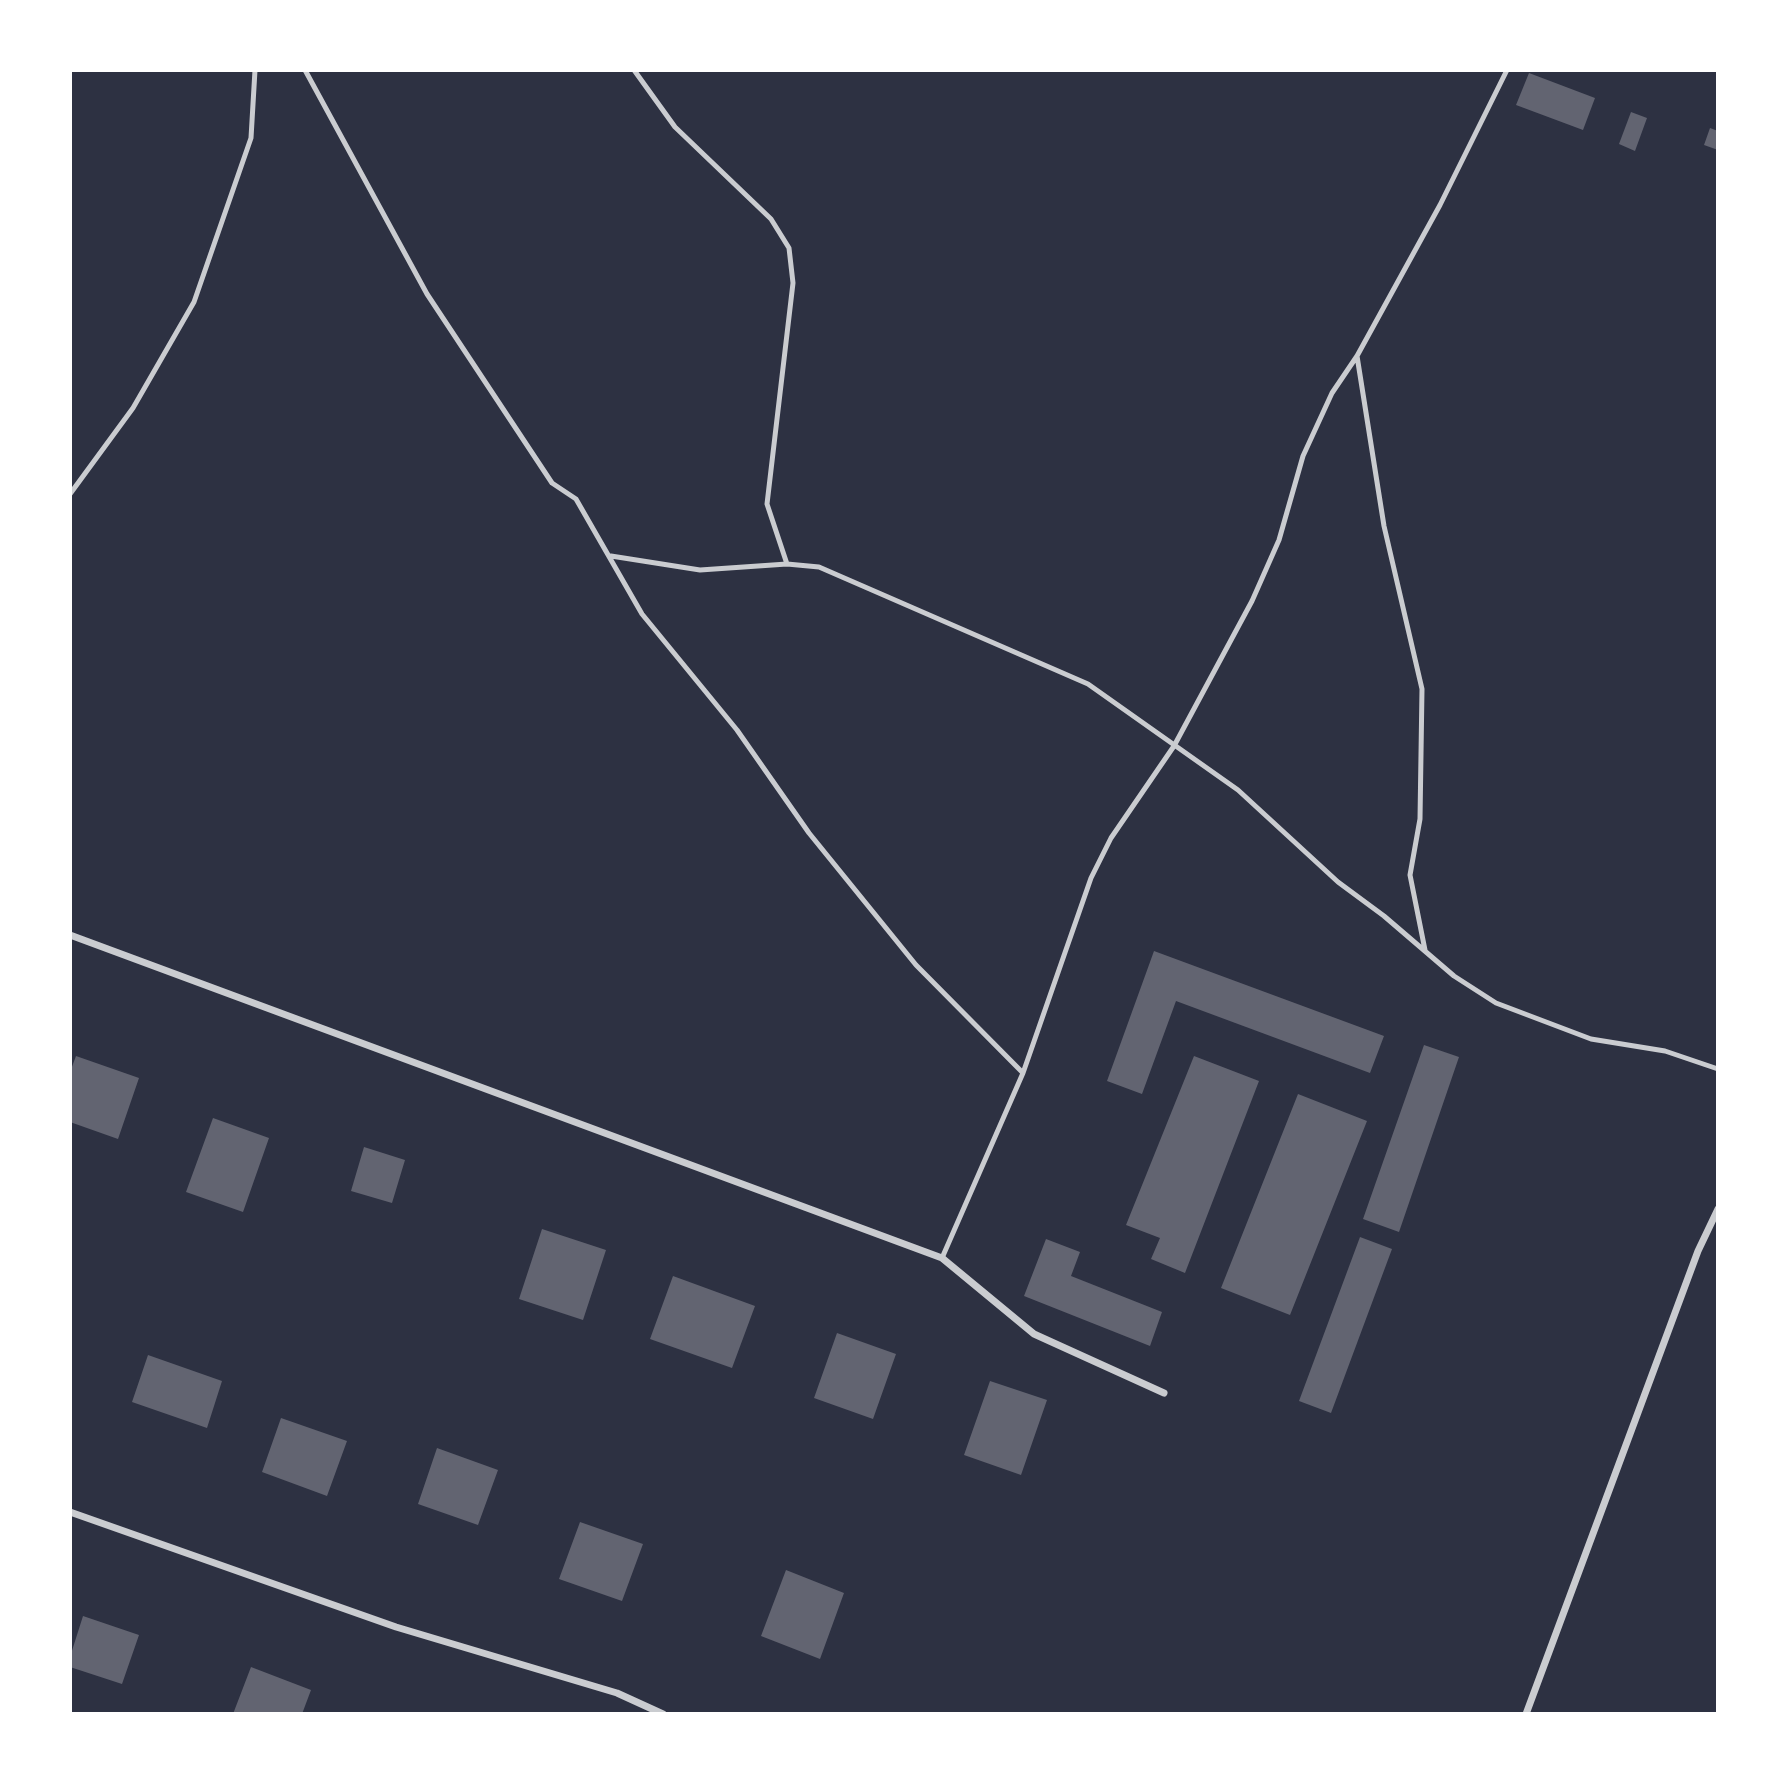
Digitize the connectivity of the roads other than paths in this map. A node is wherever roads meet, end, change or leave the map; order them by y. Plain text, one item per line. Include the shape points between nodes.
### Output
1 (254, 70) edge
2 (305, 70) edge
3 (634, 70) edge
4 (1507, 70) edge
5 (1357, 356) junction
6 (70, 494) edge
7 (611, 556) junction
8 (788, 564) junction
9 (1174, 746) junction
10 (70, 935) edge
11 (1425, 951) junction
12 (1718, 1069) edge
13 (1023, 1073) junction
14 (1718, 1209) edge
15 (942, 1258) junction
16 (1164, 1393) dead end
17 (70, 1512) edge
18 (663, 1714) edge
19 (1526, 1714) edge

1 - 6 lane via 251,138 194,302 133,408
2 - 7 lane via 427,294 552,483 576,499
3 - 8 lane via 675,127 771,219 789,248 792,306 766,504
4 - 5 lane
5 - 9 lane via 1332,393 1303,456 1279,540 1252,601
5 - 11 lane via 1384,526 1422,689 1422,797 1410,875
7 - 8 lane via 700,570
7 - 13 lane via 642,614 737,730 809,833 916,965
8 - 9 lane via 819,567 1088,684
9 - 11 lane via 1238,790 1338,882
9 - 13 lane via 1111,838 1091,878
10 - 15 street
11 - 12 lane via 1496,1003 1591,1039 1665,1051
13 - 15 lane
14 - 19 street via 1698,1251
15 - 16 street via 1034,1334
17 - 18 street via 396,1628 617,1693

